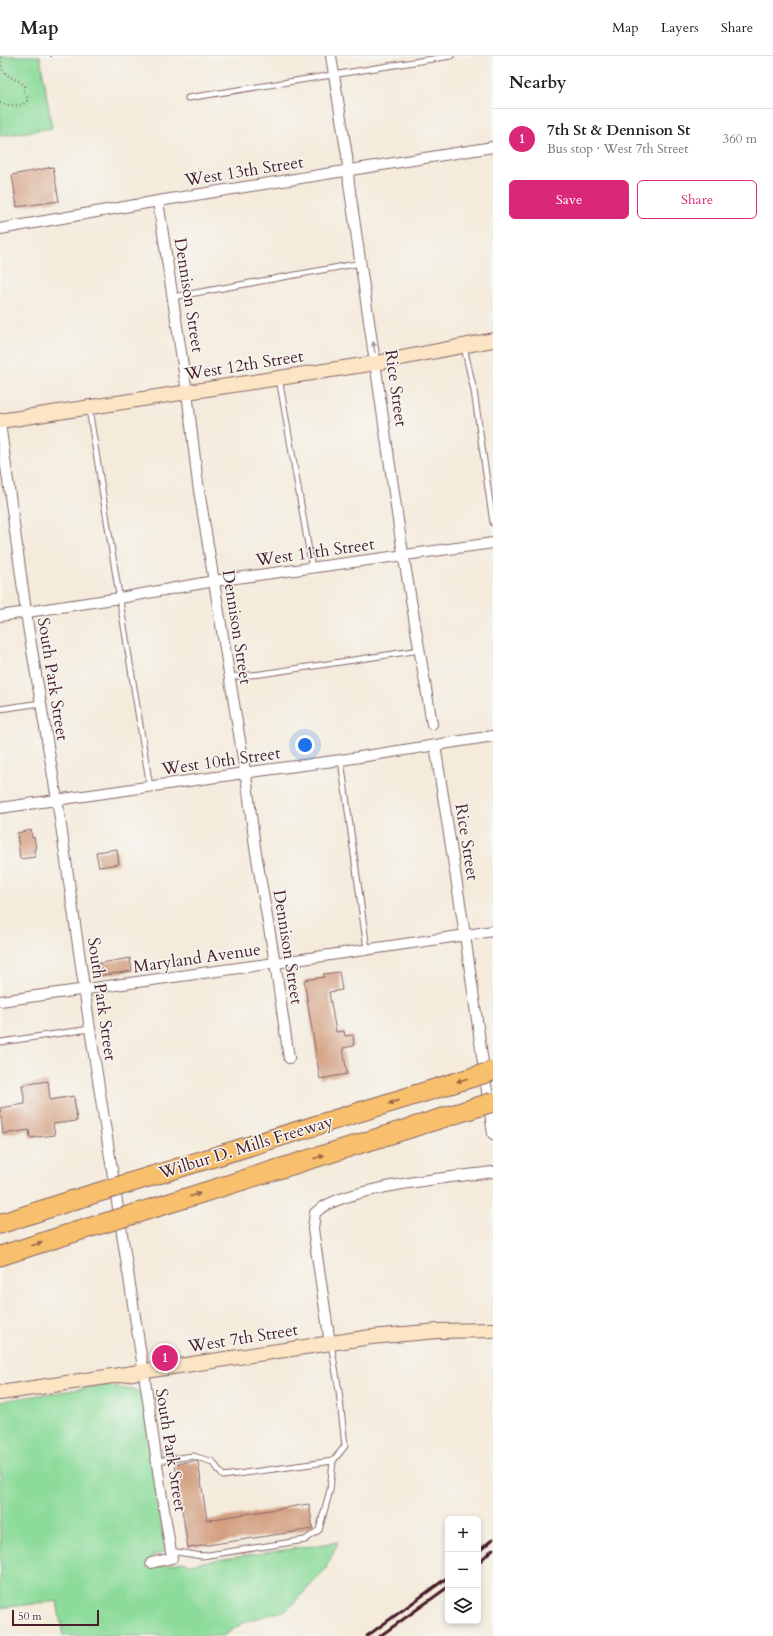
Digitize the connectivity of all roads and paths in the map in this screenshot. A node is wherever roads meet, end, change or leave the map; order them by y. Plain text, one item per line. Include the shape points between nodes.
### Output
1 (0, 56) edge
2 (331, 56) edge
3 (451, 56) edge
4 (334, 74) junction
5 (188, 98) dead end
6 (0, 103) edge
7 (493, 147) edge
8 (349, 170) junction
9 (158, 201) junction
10 (0, 229) edge
11 (362, 263) junction
12 (173, 297) junction
13 (493, 340) edge
14 (464, 347) junction
15 (376, 363) junction
16 (279, 378) junction
17 (187, 392) junction
18 (89, 407) junction
19 (0, 422) edge
20 (493, 523) edge
21 (493, 543) edge
22 (404, 556) junction
23 (312, 568) junction
24 (214, 581) junction
25 (120, 598) junction
26 (27, 612) junction
27 (0, 616) edge
28 (420, 650) junction
29 (229, 677) junction
30 (41, 703) junction
31 (0, 709) edge
32 (432, 724) dead end
33 (493, 736) edge
34 (435, 745) junction
35 (341, 760) junction
36 (245, 773) junction
37 (150, 787) junction
38 (56, 800) junction
39 (0, 808) edge
40 (493, 931) edge
41 (466, 935) junction
42 (367, 949) junction
43 (275, 963) junction
44 (84, 990) junction
45 (0, 1001) edge
46 (90, 1030) junction
47 (1, 1042) dead end
48 (289, 1058) dead end
49 (493, 1071) edge
50 (493, 1102) edge
51 (493, 1131) edge
52 (493, 1134) edge
53 (493, 1172) edge
54 (3, 1223) edge
55 (0, 1256) edge
56 (493, 1330) edge
57 (330, 1343) junction
58 (142, 1371) junction
59 (0, 1393) edge
60 (156, 1461) junction
61 (333, 1461) junction
62 (171, 1551) junction
63 (151, 1563) dead end

1 - 6 path via 3,71 22,82 28,99 23,105 16,106
2 - 4 street, Rice Street
3 - 4 lane
4 - 5 lane
4 - 8 street, Rice Street
7 - 8 street, West 13th Street
8 - 9 street, West 13th Street
8 - 11 street, Rice Street
9 - 10 street, West 13th Street
9 - 12 street, Dennison Street
11 - 12 lane
15 -> 11 street, Rice Street
12 - 17 street, Dennison Street
13 - 14 street, West 12th Street
14 - 15 street, West 12th Street
14 - 20 lane via 474,391
15 - 16 street, West 12th Street
15 - 22 street, Rice Street
16 - 17 street, West 12th Street
16 - 23 lane
17 - 18 street, West 12th Street
17 - 24 street, Dennison Street via 198,484
18 - 19 street, West 12th Street
18 - 25 lane
19 - 26 street, South Park Street
21 - 22 street, West 11th Street
22 - 23 street, West 11th Street
22 - 28 street, Rice Street
23 - 24 street, West 11th Street
24 - 25 street, West 11th Street
24 - 29 street, Dennison Street
25 - 26 street, West 11th Street
25 - 37 lane
26 - 27 street, West 11th Street
26 - 30 street, South Park Street
28 - 29 lane
28 - 32 street, Rice Street
29 - 36 street, Dennison Street
30 - 31 lane
30 - 38 street, South Park Street
33 - 34 street, West 10th Street
34 - 35 street, West 10th Street
34 - 41 street, Rice Street
35 - 36 street, West 10th Street
35 - 42 lane
36 - 37 street, West 10th Street
36 - 43 street, Dennison Street
37 - 38 street, West 10th Street
38 - 39 street, West 10th Street
38 - 44 street, South Park Street
40 - 41 street, Maryland Avenue
41 - 42 street, Maryland Avenue
41 - 51 street, Rice Street
42 - 43 street, Maryland Avenue
43 - 44 street, Maryland Avenue
43 - 48 street, Dennison Street
44 - 45 street, Maryland Avenue
44 - 46 street, South Park Street
46 - 47 lane
46 - 58 street, South Park Street
49 -> 54 highway, Wilbur D. Mills Freeway, bridge
55 -> 50 highway, Wilbur D. Mills Freeway, bridge
51 - 52 street, Rice Street
53 - 57 street via 356,1194 327,1204 315,1213 313,1229
56 - 57 street, West 7th Street via 407,1333
57 - 58 street, West 7th Street
57 - 61 lane via 345,1446
58 - 59 street, West 7th Street
58 - 60 street, South Park Street
60 - 61 lane via 193,1456 213,1462 223,1476
60 - 62 street, South Park Street
61 - 62 lane via 330,1490 319,1530 305,1540 202,1556
62 - 63 street via 172,1558

